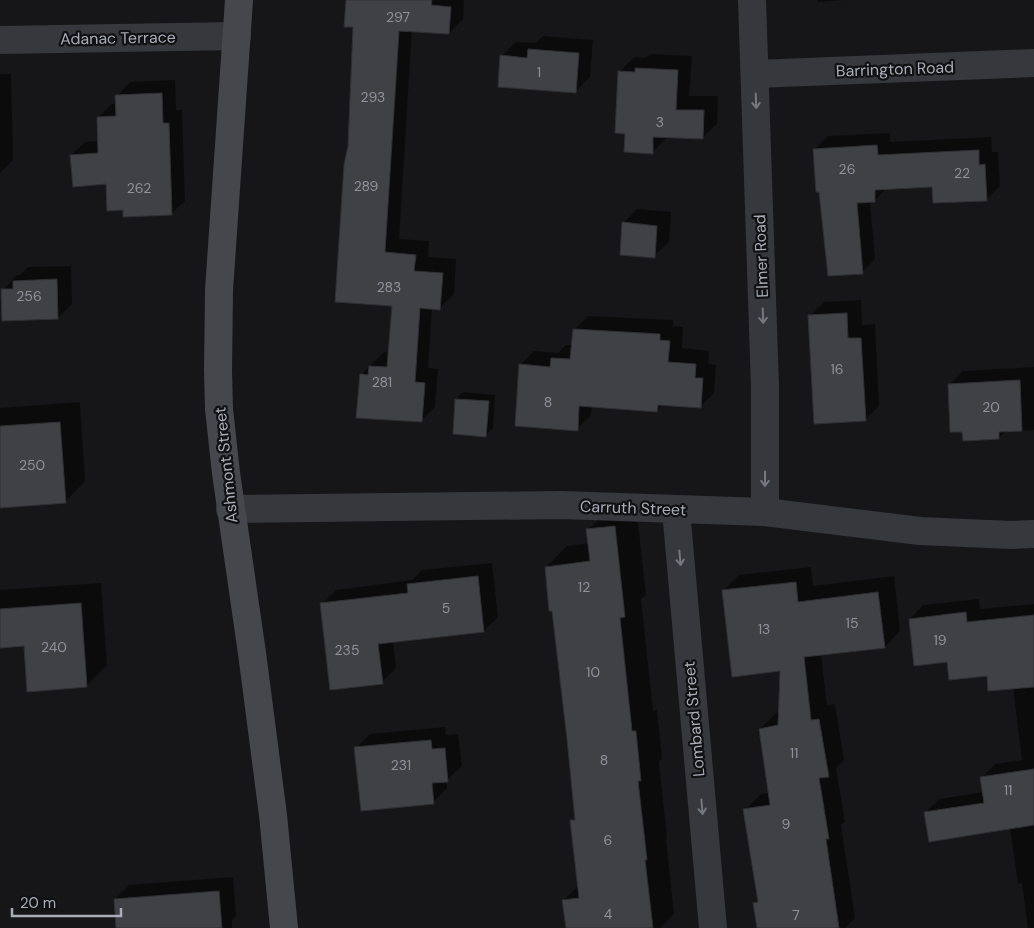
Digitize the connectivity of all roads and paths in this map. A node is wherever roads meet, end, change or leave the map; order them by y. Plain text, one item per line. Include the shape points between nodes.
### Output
1 (239, 0) edge
2 (752, 0) edge
3 (236, 36) junction
4 (0, 40) edge
5 (1034, 63) edge
6 (755, 74) junction
7 (230, 509) junction
8 (676, 510) junction
9 (765, 512) junction
10 (1034, 534) edge
11 (284, 928) edge
12 (712, 928) edge

1 - 3 main road, Ashmont Street
2 - 6 street, Elmer Road
3 - 4 street, Adanac Terrace
3 - 7 main road, Ashmont Street via 218,332 219,409
5 - 6 street, Barrington Road
6 -> 9 street, Elmer Road via 765,388
7 - 8 street, Carruth Street via 561,505
7 - 11 main road, Ashmont Street via 273,815
8 - 9 street, Carruth Street
8 -> 12 street, Lombard Street
9 - 10 street, Carruth Street via 920,531

